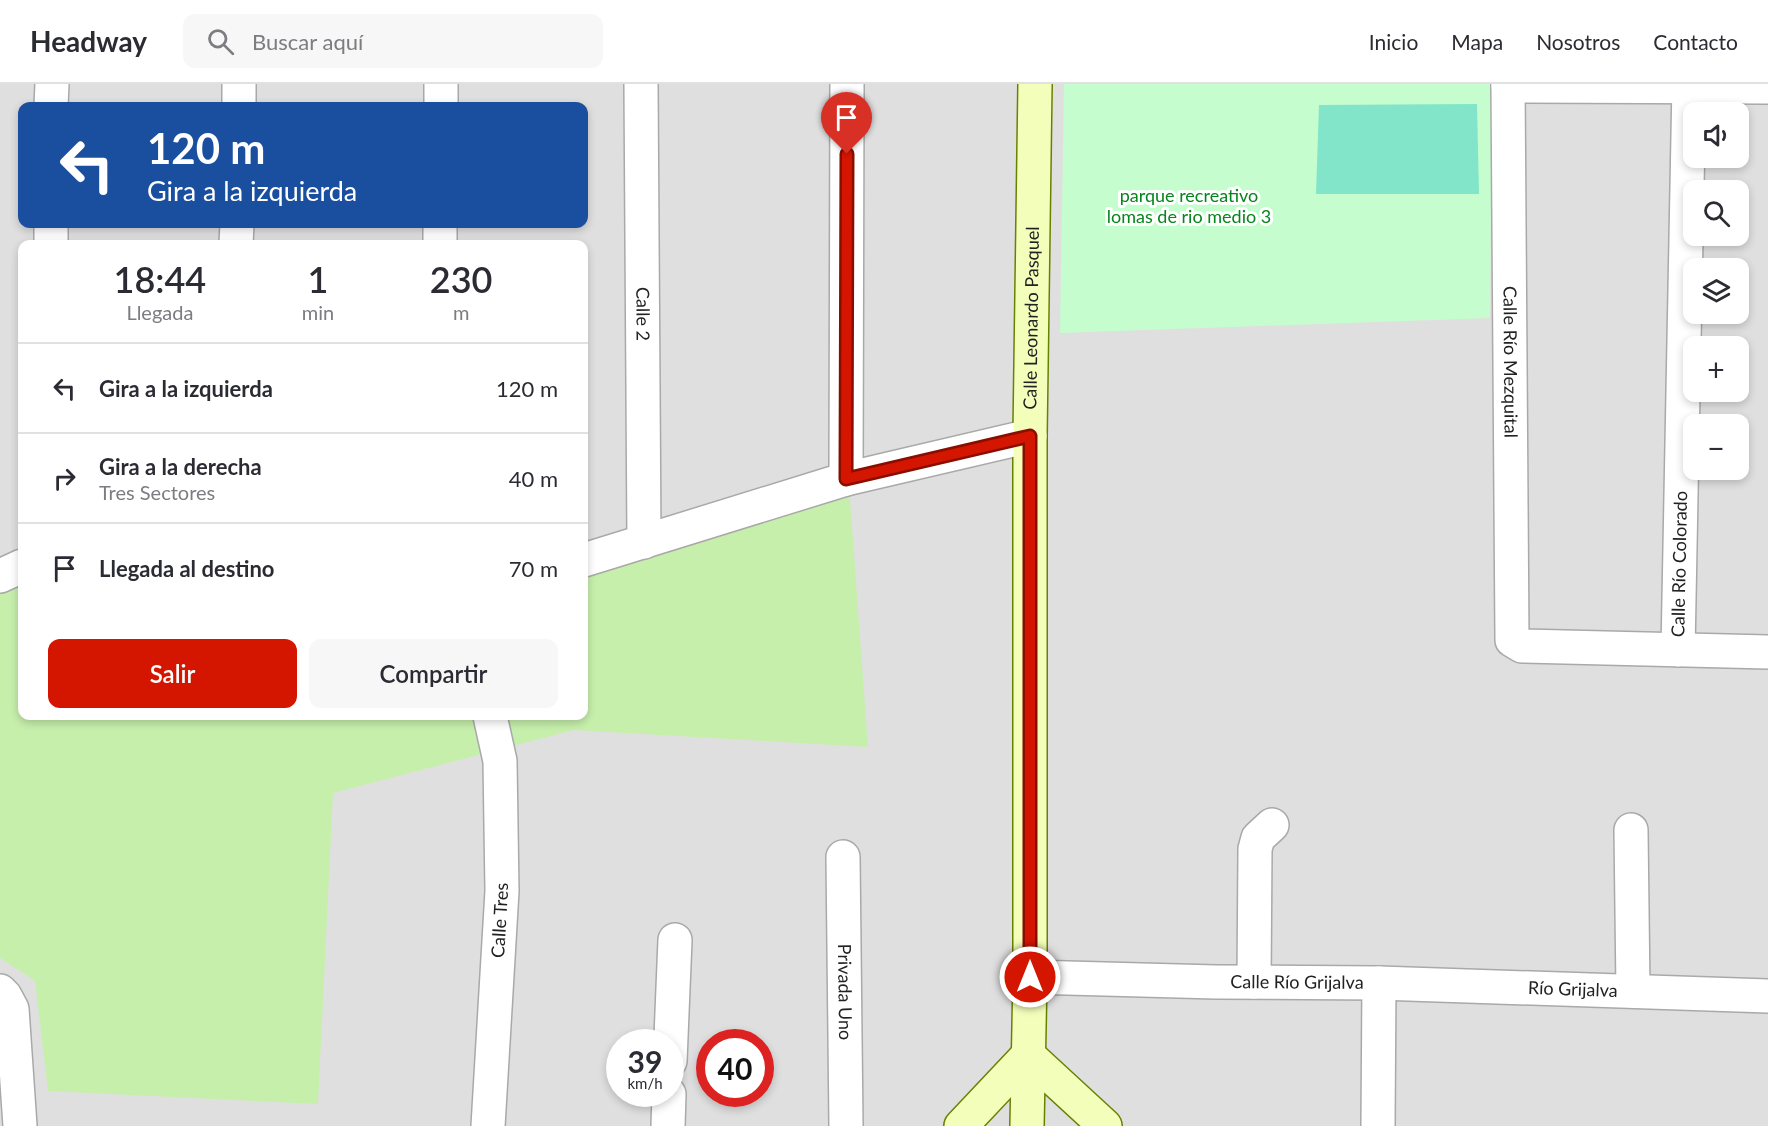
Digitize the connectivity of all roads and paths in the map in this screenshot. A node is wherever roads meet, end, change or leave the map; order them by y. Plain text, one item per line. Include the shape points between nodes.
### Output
1 (52, 84) edge
2 (240, 84) edge
3 (441, 84) edge
4 (641, 84) edge
5 (847, 84) edge
6 (1035, 84) edge
7 (1508, 85) edge
8 (1689, 85) edge
9 (1768, 87) edge
10 (51, 102) edge
11 (239, 102) edge
12 (441, 102) edge
13 (1030, 436) junction
14 (846, 479) junction
15 (644, 542) junction
16 (588, 559) edge
17 (18, 568) edge
18 (0, 576) edge
19 (1678, 650) junction
20 (1768, 652) edge
21 (491, 720) edge
22 (1272, 825) dead end
23 (1631, 830) dead end
24 (843, 857) dead end
25 (675, 940) dead end
26 (1030, 977) junction
27 (1254, 982) junction
28 (1379, 983) junction
29 (0, 991) edge
30 (1633, 991) junction
31 (1768, 996) edge
32 (671, 1029) edge
33 (1028, 1055) junction
34 (669, 1107) edge
35 (20, 1126) edge
36 (488, 1126) edge
37 (668, 1126) edge
38 (846, 1126) edge
39 (960, 1126) edge
40 (1027, 1126) edge
41 (1105, 1126) edge
42 (1378, 1126) edge

1 - 10 street
2 - 11 street
3 - 12 street
4 - 15 street, Calle 2
5 - 14 street
6 - 13 street, Calle Leonardo Pasquel
7 - 8 street
7 - 19 street, Calle Río Mezquital via 1512,640 1522,646
8 - 9 street
8 - 19 street, Calle Río Colorado
13 - 14 street
13 - 26 street, Calle Leonardo Pasquel
14 - 15 street
15 - 16 street
17 - 18 street
19 - 20 street
21 - 36 street, Calle Tres via 500,761 502,891
22 - 27 street via 1258,838 1255,849
23 - 30 street
24 - 38 street, Privada Uno
25 - 32 street
26 - 27 street, Calle Río Grijalva
26 - 33 street, Calle Leonardo Pasquel
27 - 28 street, Calle Río Grijalva
28 - 30 street, Río Grijalva
28 - 42 street
29 - 35 street via 12,1009
30 - 31 street, Río Grijalva
33 - 39 street
33 - 40 street, Calle Leonardo Pasquel
33 - 41 street
34 - 37 street

